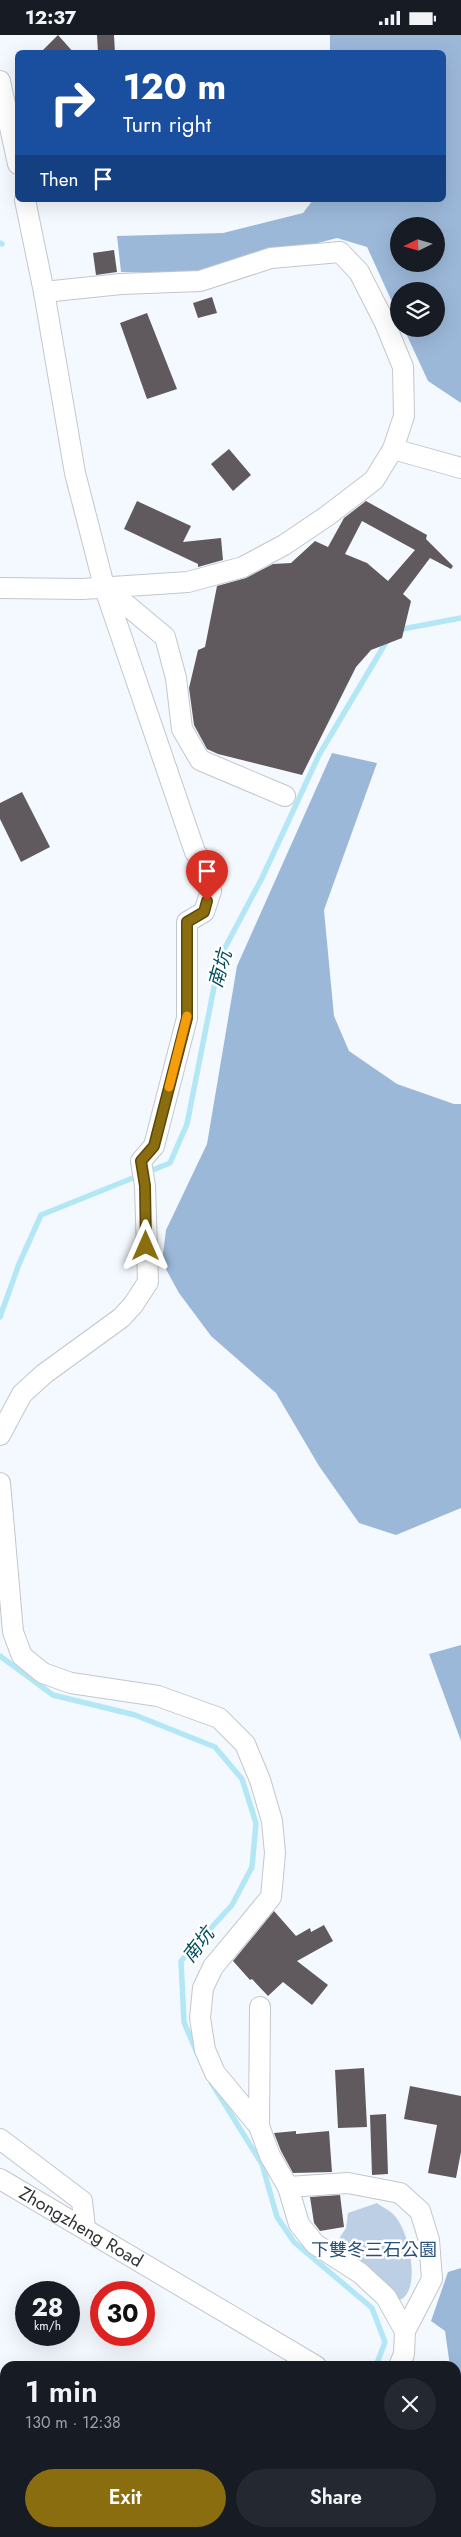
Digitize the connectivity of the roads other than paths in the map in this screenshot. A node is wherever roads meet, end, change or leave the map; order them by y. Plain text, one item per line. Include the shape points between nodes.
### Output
1 (0, 81) edge
2 (15, 150) edge
3 (25, 202) edge
4 (44, 292) junction
5 (393, 449) junction
6 (461, 468) edge
7 (104, 586) junction
8 (0, 588) edge
9 (285, 796) dead end
10 (0, 1435) edge
11 (0, 1483) edge
12 (260, 2007) dead end
13 (259, 2126) junction
14 (0, 2139) edge
15 (0, 2179) edge
16 (288, 2187) junction
17 (85, 2227) junction
18 (405, 2331) junction
19 (308, 2361) edge
20 (402, 2361) edge

1 - 2 street
3 - 4 street
4 - 5 street via 121,284 200,281 271,258 340,251 359,272 403,367 404,416
4 - 7 street via 75,473
5 - 6 street
5 - 7 street via 374,480 284,545 243,567 188,581
7 - 8 street via 82,589
7 - 9 street via 165,637 176,678 182,729 200,760
7 - 10 street via 195,852 208,868 211,891 204,912 187,922 187,1018 154,1146 141,1161 145,1186 148,1281 133,1305 120,1318 22,1394
11 - 13 street via 13,1632 22,1656 43,1673 71,1683 158,1696 219,1718 245,1745 260,1780 272,1821 275,1853 272,1897 213,1967 203,1988 200,2018 205,2050 215,2073
12 - 13 street
13 - 16 street via 270,2156
14 - 17 street via 82,2201
15 - 17 street, Zhongzheng Road
16 - 18 street via 299,2224 315,2244 360,2273 386,2297
16 - 18 street via 348,2183 400,2193 420,2211 429,2240 432,2279
17 - 19 street, Zhongzheng Road
18 - 20 street

